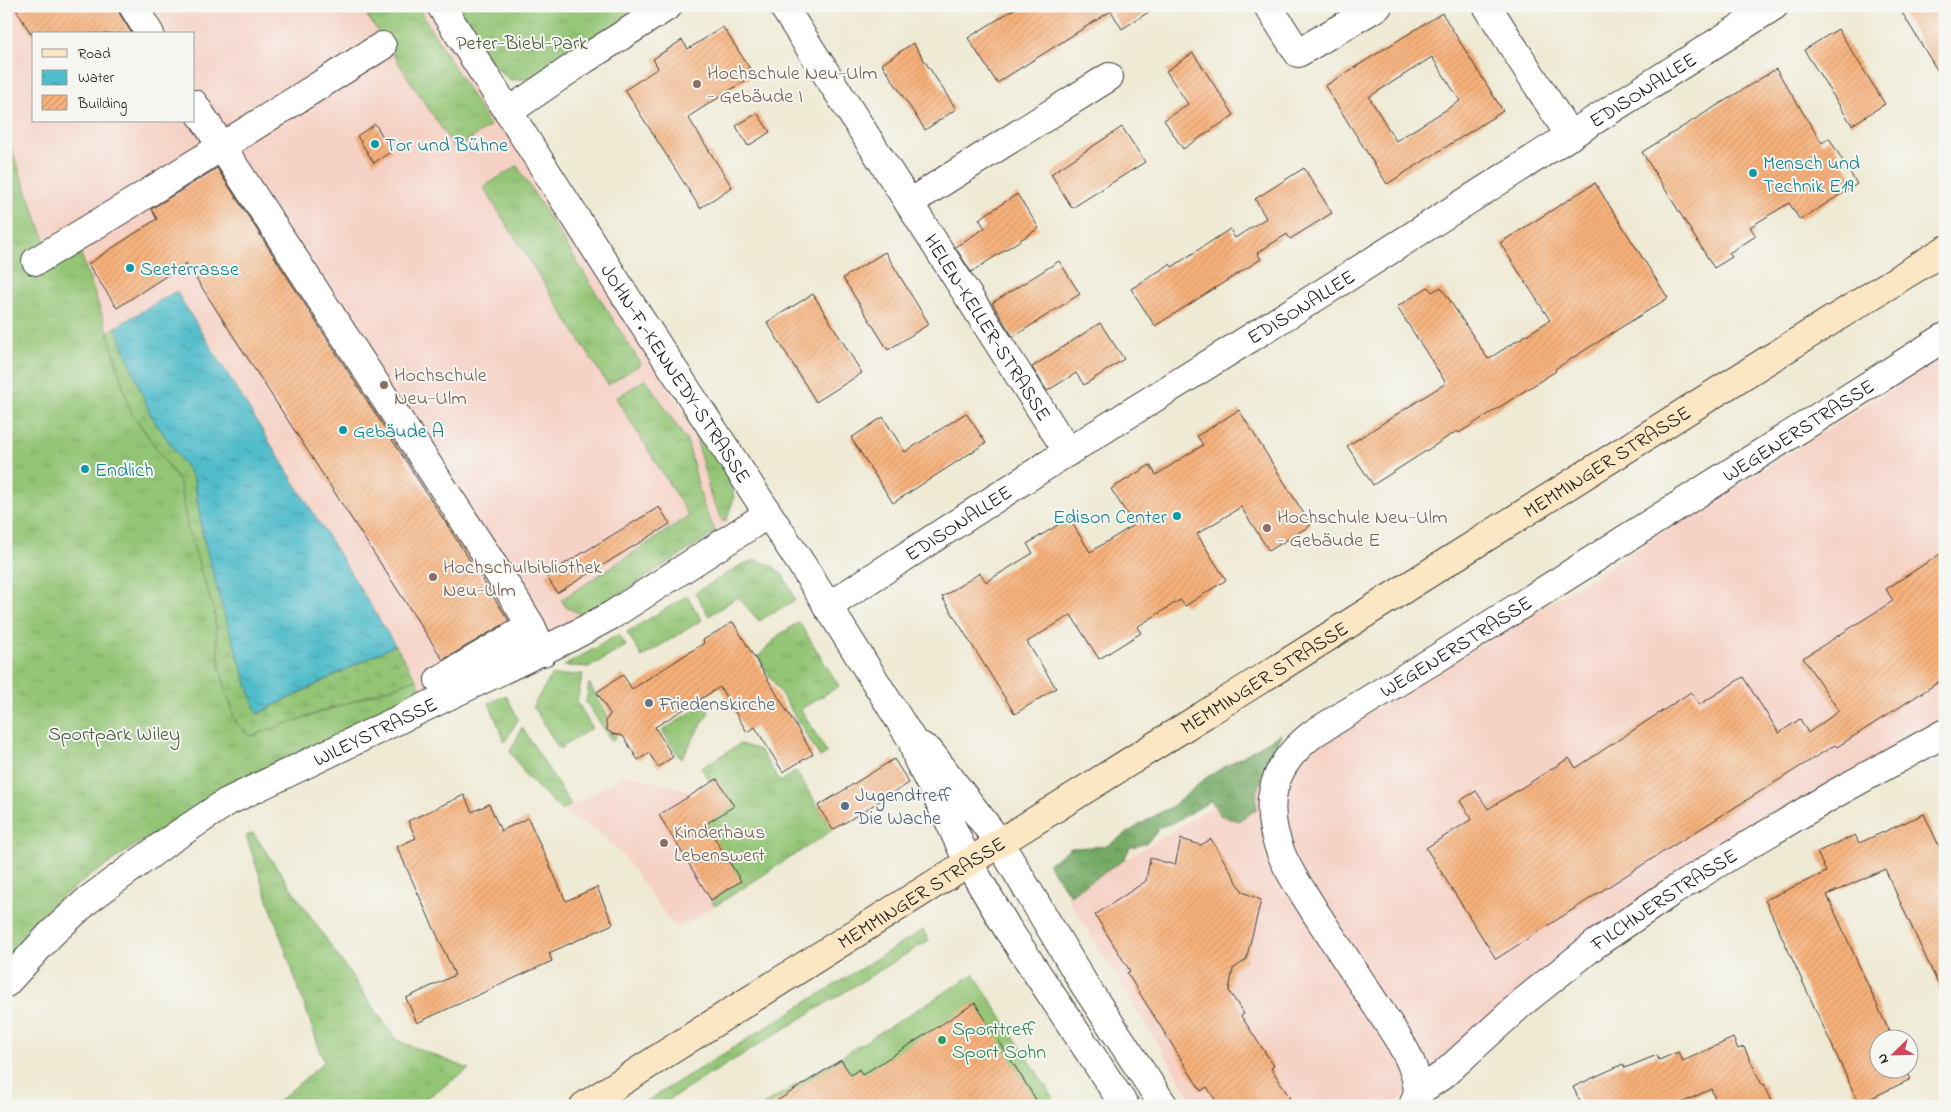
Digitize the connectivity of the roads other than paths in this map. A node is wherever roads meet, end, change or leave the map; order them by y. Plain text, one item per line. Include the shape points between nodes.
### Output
1 (133, 6) edge
2 (440, 6) edge
3 (668, 6) edge
4 (783, 6) edge
5 (1268, 6) edge
6 (1378, 6) edge
7 (1487, 6) edge
8 (1769, 8) edge
9 (149, 32) edge
10 (382, 46) dead end
11 (1109, 77) dead end
12 (195, 106) edge
13 (508, 112) junction
14 (1570, 136) junction
15 (220, 147) junction
16 (909, 203) junction
17 (1945, 250) edge
18 (36, 261) dead end
19 (1945, 337) edge
20 (1068, 452) junction
21 (768, 514) junction
22 (827, 607) junction
23 (531, 626) junction
24 (543, 652) junction
25 (439, 680) dead end
26 (1945, 733) edge
27 (912, 740) junction
28 (999, 842) junction
29 (968, 862) junction
30 (6, 983) edge
31 (1416, 1099) edge
32 (584, 1106) edge
33 (1125, 1106) edge
34 (1164, 1106) edge

1 - 9 street
2 - 13 street, JOHN-F.-KENNEDY-STRASSE
3 - 13 street
4 - 16 street, HELEN-KELLER-STRASSE
5 - 6 street via 1298,53
7 - 14 street
8 - 14 street, EDISONALLEE
10 - 15 street
11 - 16 street
12 - 15 street
13 - 21 street, JOHN-F.-KENNEDY-STRASSE
14 - 20 street, EDISONALLEE
15 - 18 street
15 - 23 street
16 - 20 street, HELEN-KELLER-STRASSE
17 - 28 main road, MEMMINGER STRASSE
19 - 31 street, WEGENERSTRASSE via 1439,658 1314,733 1288,756 1272,792 1272,812 1280,853 1400,1041 1414,1070
20 - 22 street, EDISONALLEE
21 - 22 street, JOHN-F.-KENNEDY-STRASSE
21 - 24 street, WILEYSTRASSE via 612,615
22 - 27 street, JOHN-F.-KENNEDY-STRASSE
23 - 24 street
23 - 25 street
24 - 30 street, WILEYSTRASSE via 227,802 88,900
26 - 31 street, FILCHNERSTRASSE via 1836,793 1666,896 1591,948 1523,1002
27 - 28 street, JOHN-F.-KENNEDY-STRASSE via 929,751
27 - 29 street, JOHN-F.-KENNEDY-STRASSE via 918,760
28 - 29 main road, MEMMINGER STRASSE
28 - 34 street, JOHN-F.-KENNEDY-STRASSE via 1084,984
29 - 32 main road, MEMMINGER STRASSE
29 - 33 street, JOHN-F.-KENNEDY-STRASSE via 1007,928

